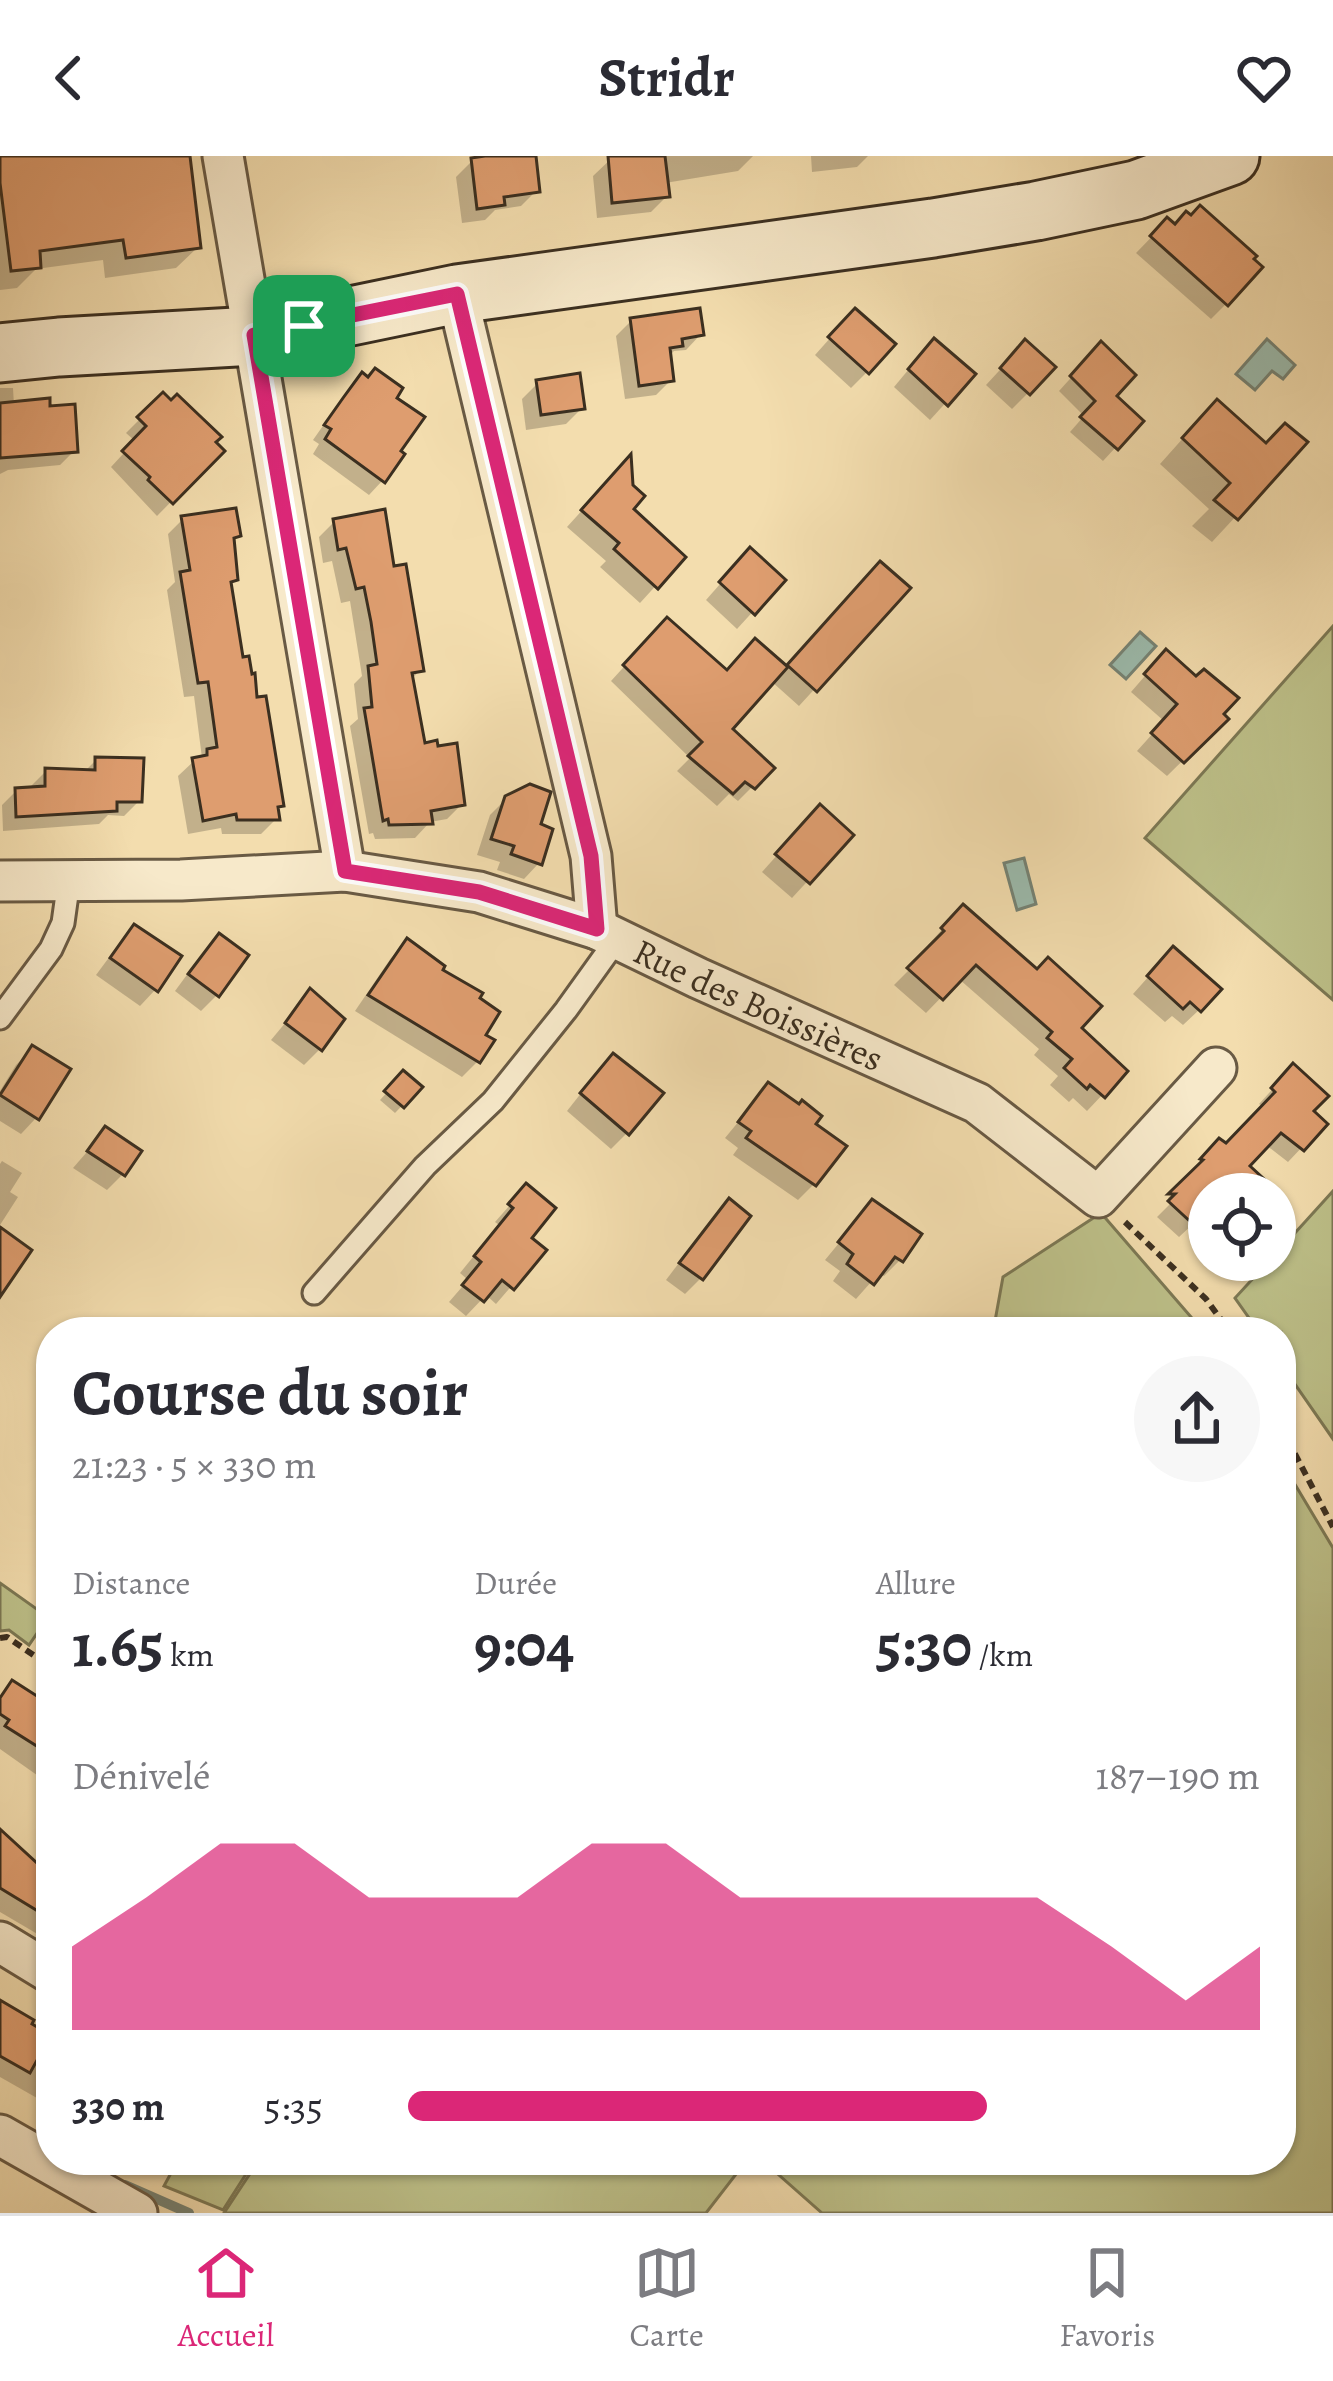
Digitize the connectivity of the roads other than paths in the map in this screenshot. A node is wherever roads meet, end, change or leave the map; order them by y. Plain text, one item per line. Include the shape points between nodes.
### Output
1 (223, 156) edge
2 (1230, 156) edge
3 (457, 294) junction
4 (254, 335) junction
5 (0, 353) edge
6 (345, 871) junction
7 (69, 880) junction
8 (0, 881) edge
9 (607, 934) junction
10 (0, 1018) edge
11 (1216, 1068) dead end
12 (314, 1293) dead end
13 (0, 1942) edge
14 (36, 1964) edge
15 (0, 2135) edge
16 (36, 2155) edge
17 (70, 2175) edge
18 (137, 2213) edge

1 - 4 street
2 - 3 street via 1136,190 1036,211
3 - 4 street
3 - 9 street
4 - 5 street
4 - 6 street
6 - 7 street, Rue des Boissières
6 - 9 street, Rue des Boissières via 479,892
7 - 8 street, Rue des Boissières
7 - 10 lane via 51,949
9 - 11 street, Rue des Boissières via 977,1103 1098,1197
9 - 12 lane via 566,1010 493,1101
13 - 14 street
15 - 16 street
17 - 18 street

